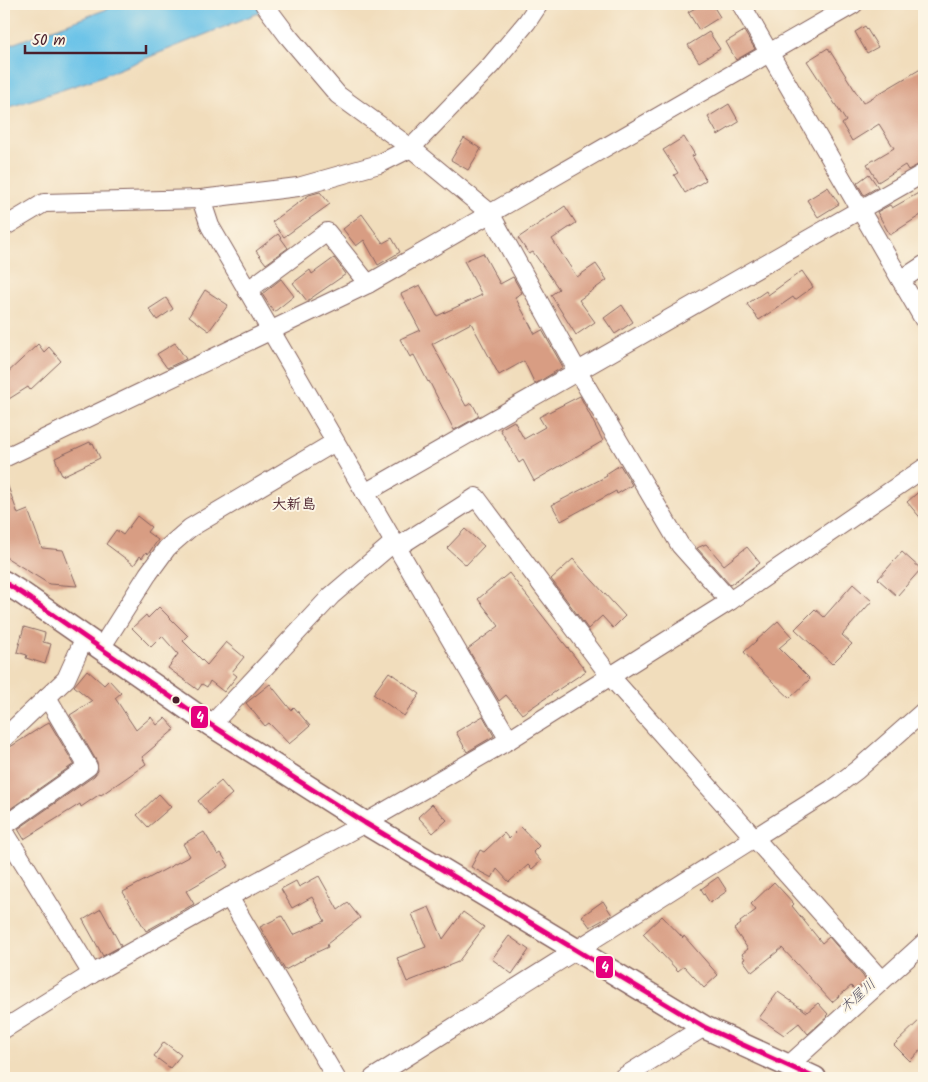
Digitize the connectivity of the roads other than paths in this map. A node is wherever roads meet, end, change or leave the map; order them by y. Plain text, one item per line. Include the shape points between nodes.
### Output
1 (264, 4) edge
2 (539, 4) edge
3 (741, 4) edge
4 (854, 4) edge
5 (770, 53) junction
6 (411, 148) junction
7 (924, 173) edge
8 (201, 199) junction
9 (860, 210) junction
10 (490, 212) junction
11 (4, 227) edge
12 (924, 266) edge
13 (901, 280) junction
14 (368, 284) junction
15 (247, 291) junction
16 (924, 320) edge
17 (270, 332) junction
18 (578, 372) junction
19 (336, 442) junction
20 (6, 451) edge
21 (924, 468) edge
22 (365, 494) junction
23 (395, 545) junction
24 (4, 582) edge
25 (730, 601) junction
26 (93, 642) junction
27 (610, 676) junction
28 (47, 697) junction
29 (924, 711) edge
30 (211, 725) junction
31 (4, 738) edge
32 (509, 740) junction
33 (365, 824) junction
34 (4, 826) edge
35 (4, 831) edge
36 (754, 838) junction
37 (229, 897) junction
38 (924, 943) edge
39 (575, 951) junction
40 (92, 974) junction
41 (882, 981) junction
42 (704, 1027) junction
43 (4, 1029) edge
44 (801, 1074) edge
45 (336, 1078) edge
46 (373, 1078) edge
47 (622, 1078) edge

1 - 6 street via 338,95
2 - 6 street via 491,65
3 - 5 street
4 - 5 street
5 - 9 street
5 - 10 street
6 - 8 street via 379,164 298,187
6 - 10 street
7 - 9 street
8 - 11 street via 44,203
8 - 15 street via 210,226
9 - 13 street
9 - 18 street
10 - 14 street
10 - 18 street
12 - 13 street
13 - 16 street
14 - 15 street via 327,232
14 - 17 street
15 - 17 street
17 - 19 street
17 - 20 street
18 - 22 street
18 - 25 street via 680,545
19 - 22 street
19 - 26 street via 190,528 167,548
21 - 25 street
22 - 23 street
23 - 27 street via 476,496
23 - 30 street via 331,596
23 - 32 street
24 - 26 street
25 - 27 street
26 - 28 street via 66,679
26 - 30 street
27 - 32 street
27 - 36 street
28 - 31 street
28 - 34 street via 88,767
29 - 36 street via 832,789
30 - 33 street
32 - 33 street
33 - 37 street
33 - 39 street
35 - 40 street
36 - 39 street
36 - 41 street
37 - 40 street
37 - 45 street
38 - 41 street
39 - 42 street
39 - 46 street
40 - 43 street
41 - 44 street
42 - 44 street
42 - 47 street

